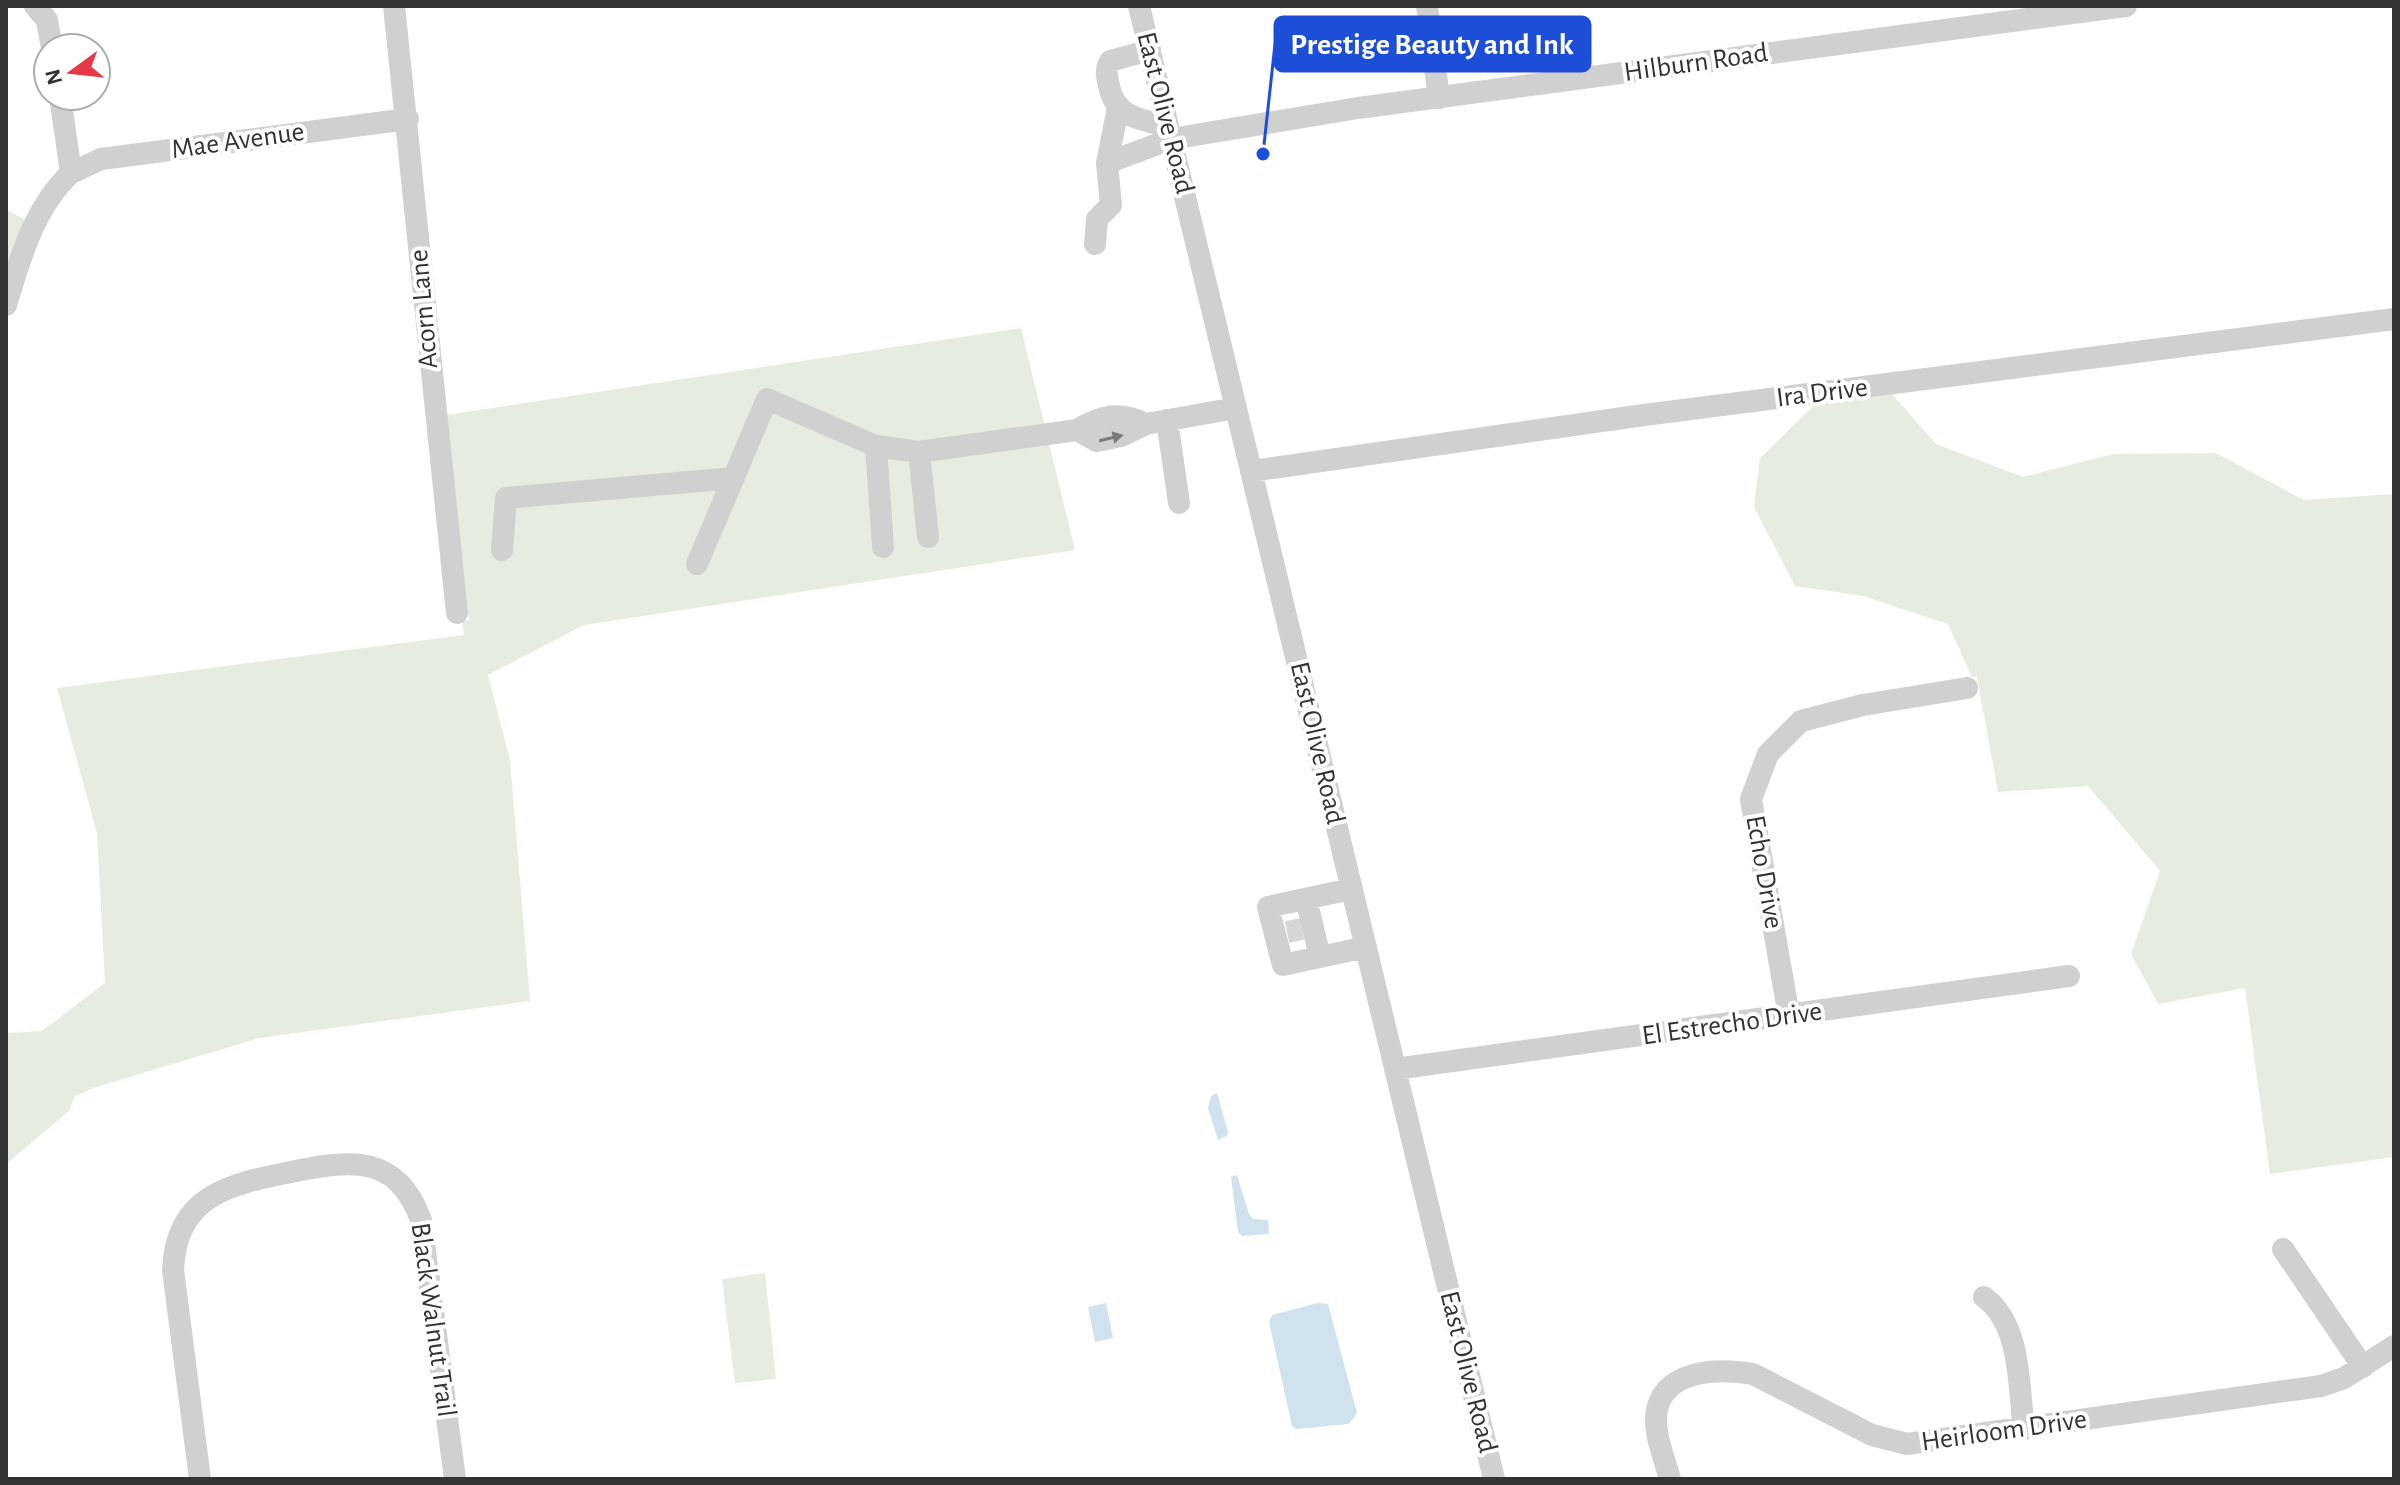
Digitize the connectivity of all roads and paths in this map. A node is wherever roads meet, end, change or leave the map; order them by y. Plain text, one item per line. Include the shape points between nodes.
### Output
1 (394, 6) edge
2 (1139, 6) edge
3 (1427, 6) edge
4 (2126, 6) edge
5 (40, 10) edge
6 (47, 32) edge
7 (1150, 50) junction
8 (1439, 98) junction
9 (1118, 108) junction
10 (62, 112) edge
11 (408, 119) junction
12 (1170, 132) junction
13 (1107, 163) junction
14 (71, 173) junction
15 (1095, 244) dead end
16 (6, 305) edge
17 (2394, 319) edge
18 (1236, 408) junction
19 (1157, 422) junction
20 (876, 446) junction
21 (919, 452) junction
22 (1251, 471) junction
23 (734, 478) junction
24 (1179, 503) dead end
25 (928, 537) dead end
26 (883, 547) dead end
27 (502, 550) dead end
28 (697, 564) dead end
29 (457, 613) dead end
30 (1967, 688) dead end
31 (1351, 889) junction
32 (1306, 899) junction
33 (1294, 931) junction
34 (1366, 947) junction
35 (1320, 957) junction
36 (2069, 976) dead end
37 (1789, 1016) junction
38 (1395, 1069) junction
39 (2283, 1249) dead end
40 (1984, 1297) dead end
41 (2394, 1346) edge
42 (2363, 1367) junction
43 (2024, 1429) junction
44 (200, 1479) edge
45 (455, 1479) edge
46 (1494, 1479) edge
47 (1670, 1479) edge

1 - 11 street, Acorn Lane
2 - 7 street, East Olive Road
3 - 8 street
4 - 8 street, Hilburn Road
5 - 6 street
7 - 9 street via 1107,66
7 - 12 street, East Olive Road
8 - 12 street, Hilburn Road
9 - 12 street
9 - 13 street
10 - 14 street
11 - 14 street, Mae Avenue via 101,159
11 - 29 street, Acorn Lane
12 - 13 street
12 - 18 street, East Olive Road
13 - 15 street via 1111,205 1097,219
14 - 16 street via 41,208
17 - 22 street, Ira Drive
18 - 19 street
18 - 22 street, East Olive Road
19 - 21 street via 1097,441 1077,430
19 - 24 street
20 - 21 street
20 - 23 street via 767,399
20 - 26 street
21 - 25 street
22 - 31 street, East Olive Road
23 - 27 street via 506,498
23 - 28 street
30 - 37 street, Echo Drive via 1801,721 1768,754 1751,799
31 - 32 street
31 - 34 street, East Olive Road
32 - 33 street
32 - 33 street via 1268,907
33 - 35 street
33 - 35 street via 1283,965
34 - 35 street
34 - 38 street, East Olive Road
36 - 37 street, El Estrecho Drive
37 - 38 street, El Estrecho Drive
38 - 46 street, East Olive Road
39 - 42 street
40 - 43 street via 2011,1331
41 - 42 street, Heirloom Drive
42 - 43 street, Heirloom Drive via 2321,1386
43 - 47 street, Heirloom Drive via 1907,1444 1886,1440 1753,1374 1732,1370 1691,1375 1667,1389 1656,1417
44 - 45 street, Black Walnut Trail via 173,1270 178,1238 200,1204 225,1187 339,1162 368,1165 393,1177 419,1213

